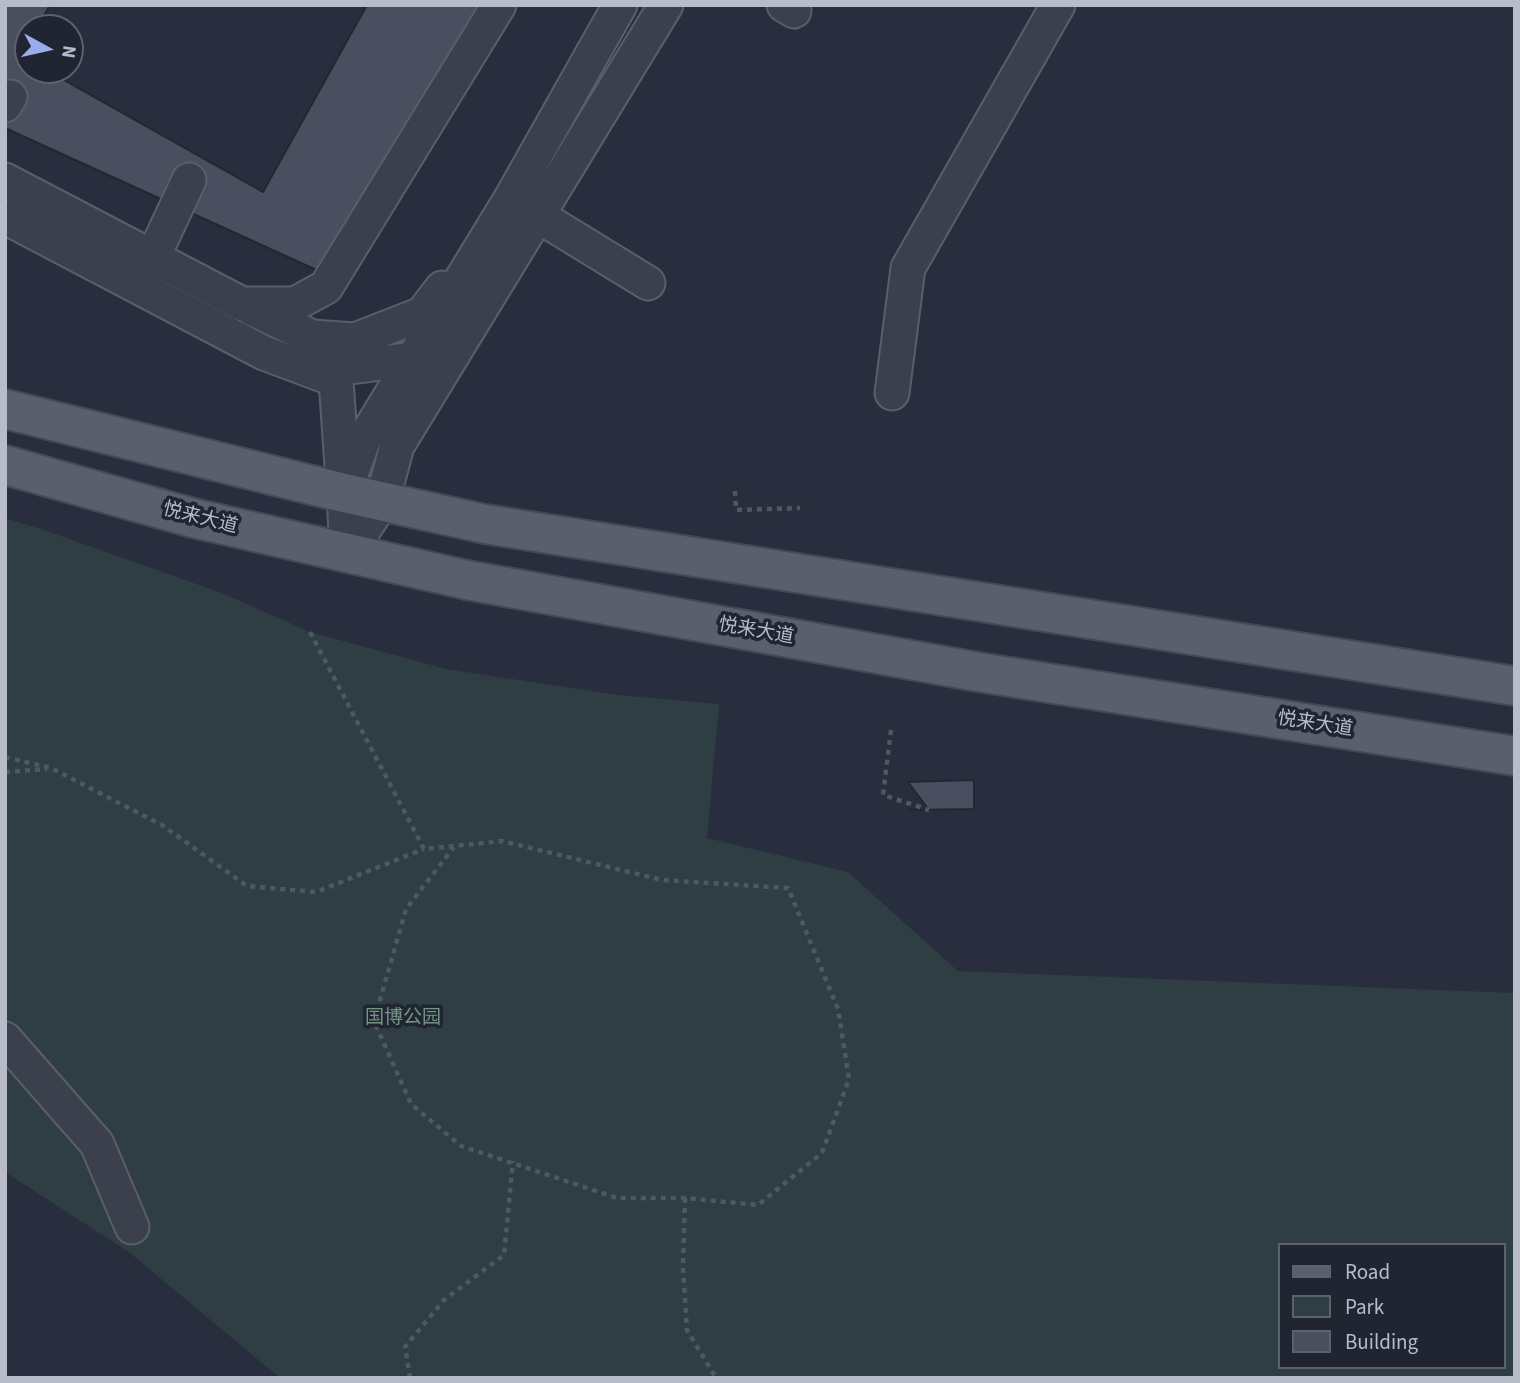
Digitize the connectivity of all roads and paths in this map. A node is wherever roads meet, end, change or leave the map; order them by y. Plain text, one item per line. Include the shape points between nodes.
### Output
1 (499, 5) edge
2 (620, 5) edge
3 (666, 5) edge
4 (1058, 5) edge
5 (5, 180) edge
6 (189, 180) dead end
7 (524, 208) junction
8 (5, 217) edge
9 (153, 257) junction
10 (648, 283) dead end
11 (242, 304) junction
12 (483, 305) junction
13 (264, 353) junction
14 (412, 359) junction
15 (892, 393) dead end
16 (5, 409) edge
17 (5, 465) edge
18 (735, 491) dead end
19 (344, 493) junction
20 (382, 502) junction
21 (800, 508) dead end
22 (346, 555) junction
23 (310, 632) dead end
24 (1515, 687) edge
25 (891, 730) dead end
26 (1515, 756) edge
27 (5, 757) edge
28 (51, 768) junction
29 (5, 772) edge
30 (929, 810) dead end
31 (454, 846) junction
32 (424, 849) junction
33 (5, 1040) edge
34 (513, 1161) junction
35 (685, 1198) junction
36 (132, 1227) dead end
37 (410, 1378) edge
38 (716, 1378) edge

1 - 11 street via 326,287 295,304
2 - 7 street
3 - 7 street
4 - 15 street via 908,268
5 - 9 street
6 - 9 street
7 - 10 street
7 - 11 street via 422,314 355,341 312,337
7 - 12 street
7 - 14 street
8 - 13 street
9 - 11 street
12 - 14 street
12 - 20 street via 397,446
13 - 14 street via 351,367
13 - 19 street via 336,380
14 - 19 street via 363,441
16 - 19 main road
17 - 22 main road, 悦来大道 via 192,519
18 - 21 path via 736,510
19 - 20 main road
19 - 22 street
20 - 22 street
20 - 24 main road via 485,524
22 - 26 main road, 悦来大道 via 965,670
23 - 32 path
25 - 30 path via 883,795
27 - 28 path
28 - 29 path
28 - 32 path via 162,825 247,886 316,892
31 - 32 path
31 - 34 path via 406,909 373,1021 411,1104 461,1146
31 - 35 path via 502,841 662,880 788,888 838,1009 849,1079 822,1153 758,1205
33 - 36 street via 97,1144
34 - 35 path via 617,1198
34 - 37 path via 504,1255 444,1300 405,1347
35 - 38 path via 687,1330

